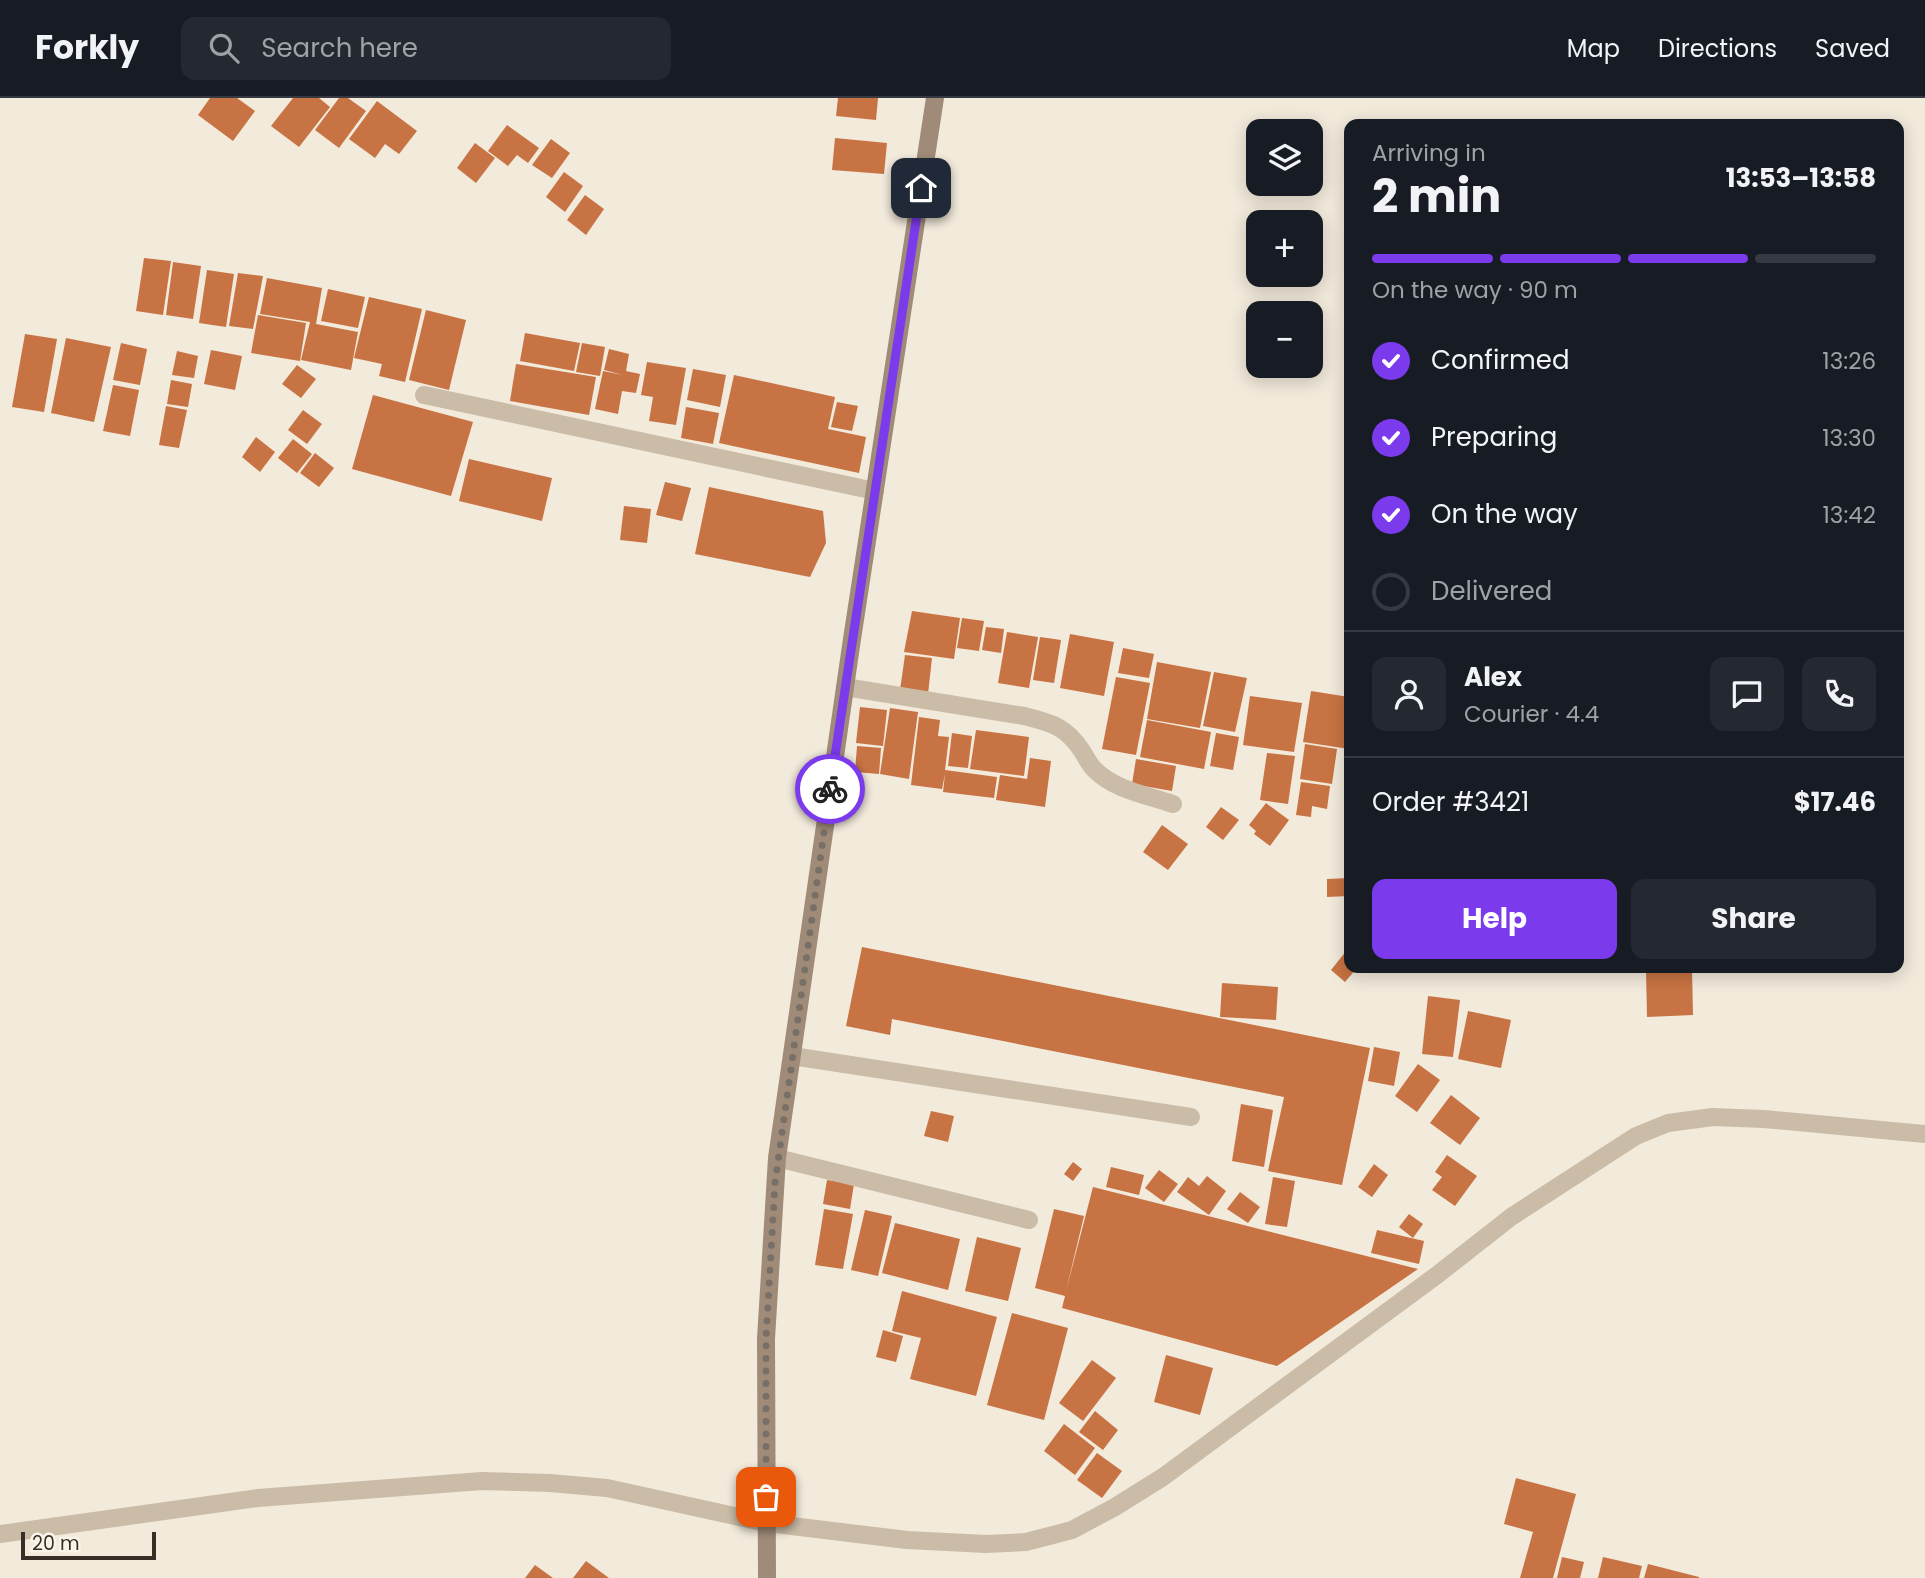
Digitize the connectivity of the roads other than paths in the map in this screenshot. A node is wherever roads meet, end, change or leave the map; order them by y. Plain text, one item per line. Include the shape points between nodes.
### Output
1 (935, 98) edge
2 (424, 395) dead end
3 (875, 491) junction
4 (845, 687) junction
5 (1173, 804) dead end
6 (792, 1056) junction
7 (1191, 1117) dead end
8 (1925, 1134) edge
9 (777, 1158) junction
10 (1028, 1220) dead end
11 (767, 1523) junction
12 (0, 1534) edge
13 (768, 1578) edge

1 - 3 main road
2 - 3 street
3 - 4 main road
4 - 5 street via 1051,723 1063,729 1093,768 1114,785
4 - 6 main road
6 - 7 street
6 - 9 main road
8 - 11 street via 1713,1117 1668,1123 1636,1136 1511,1217 1163,1477 1072,1530 1026,1542 986,1544 907,1540
9 - 10 street
9 - 11 main road via 766,1339
11 - 12 street via 607,1489 482,1481 258,1498
11 - 13 main road

